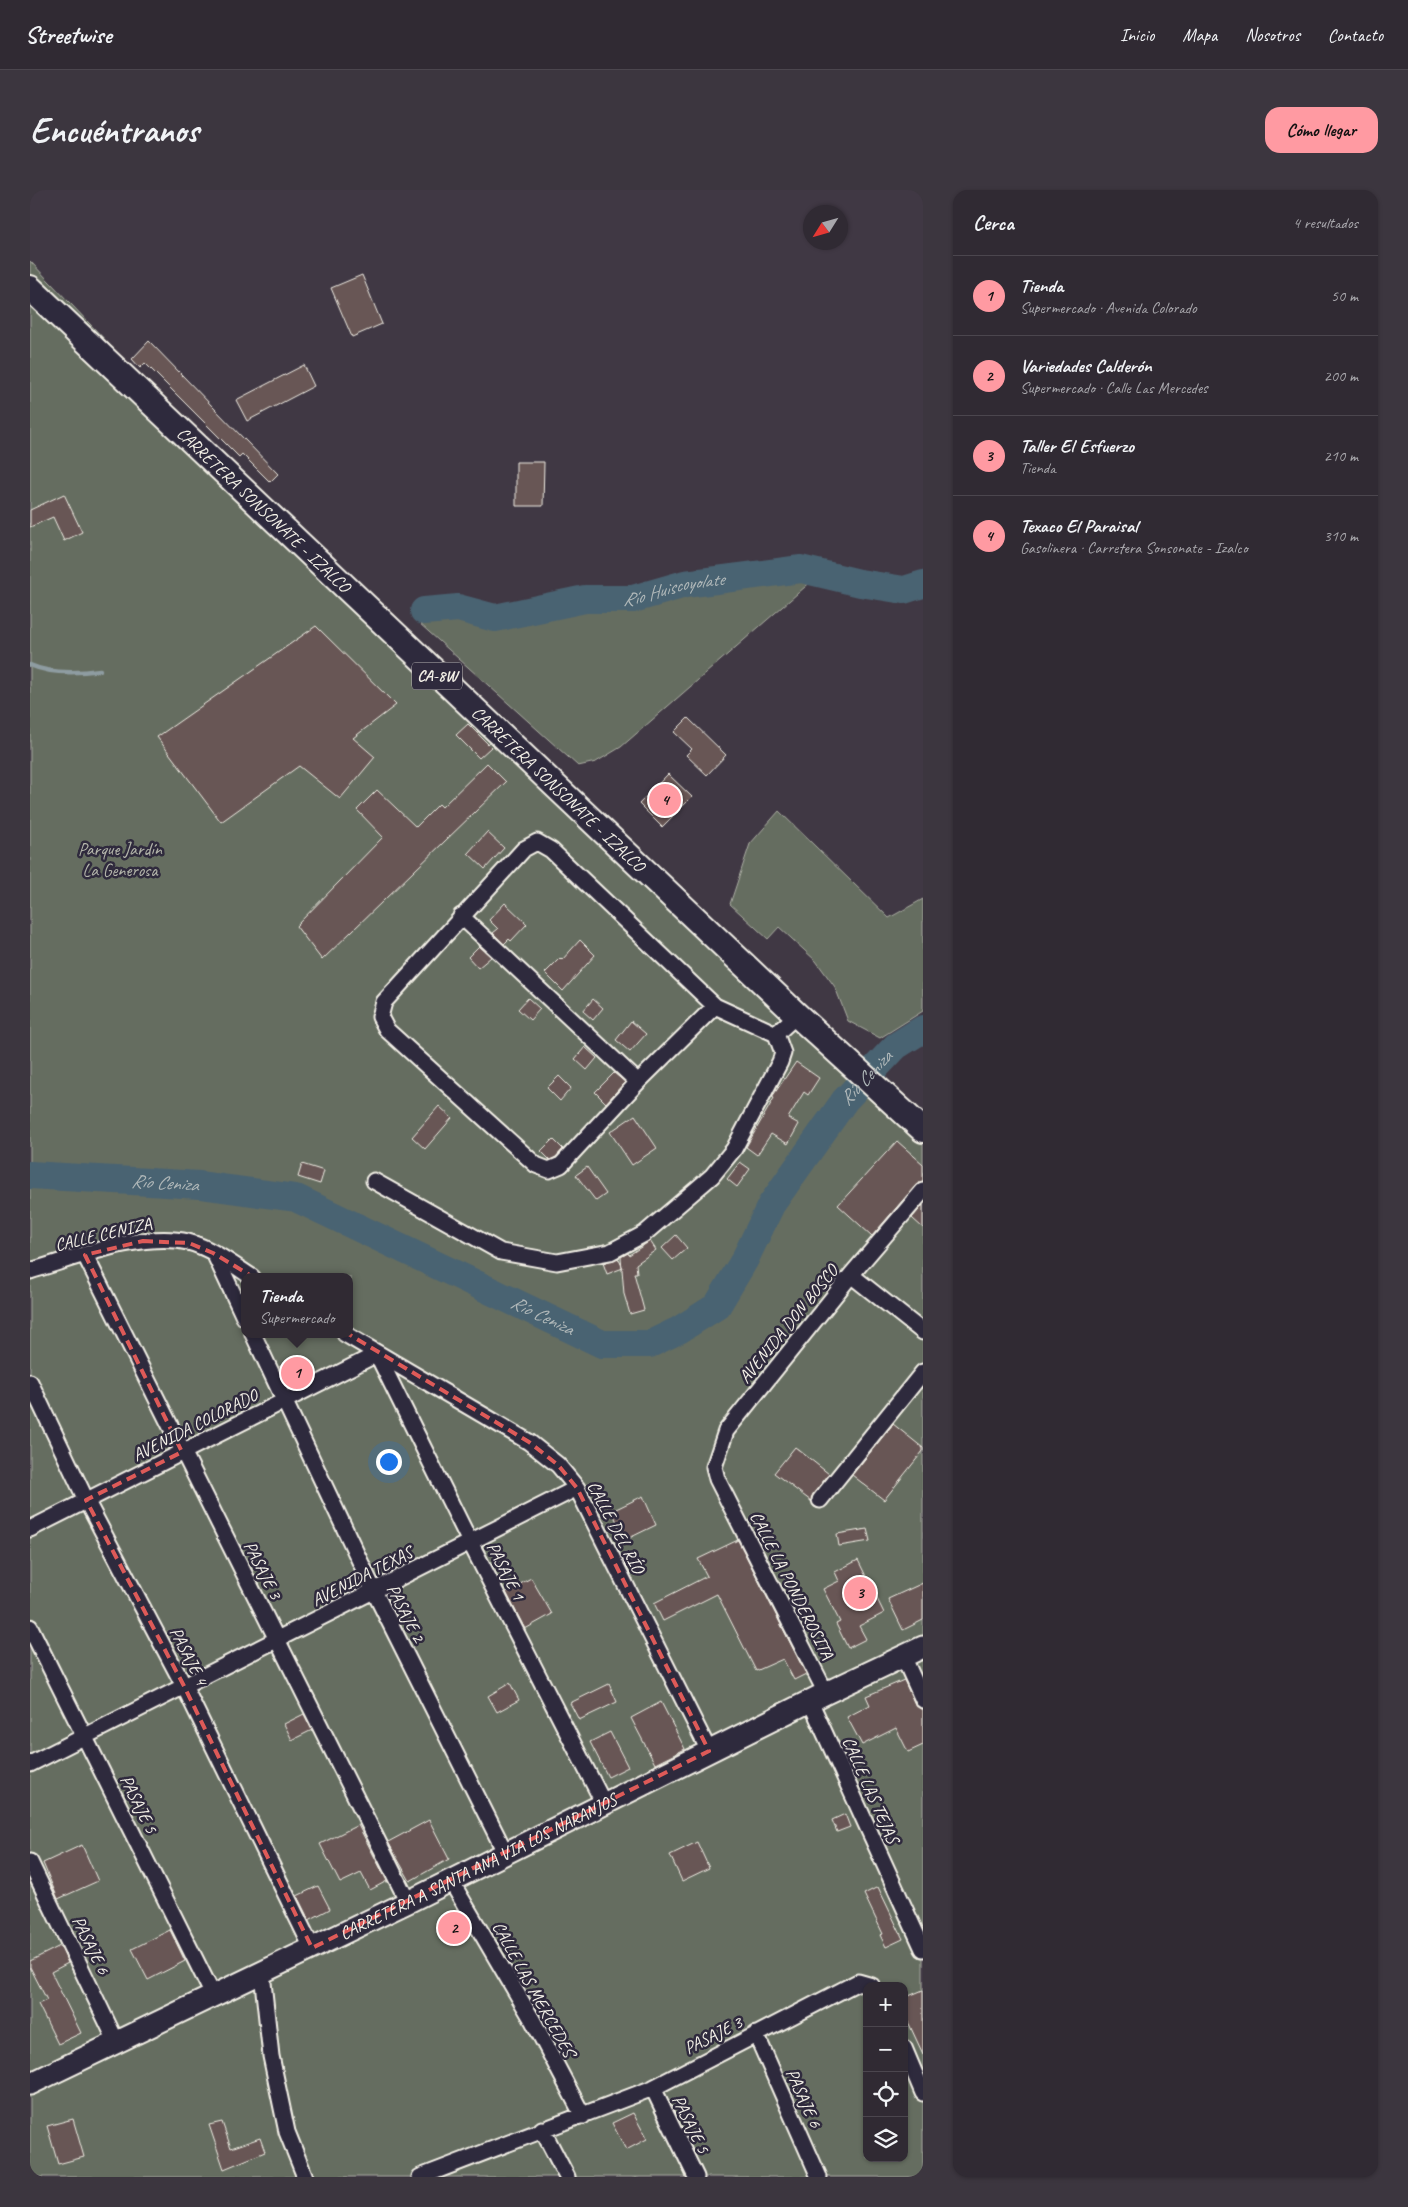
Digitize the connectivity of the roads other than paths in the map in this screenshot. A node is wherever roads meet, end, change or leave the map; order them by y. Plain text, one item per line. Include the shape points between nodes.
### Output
1 (30, 288) edge
2 (461, 916) junction
3 (715, 1006) junction
4 (797, 1015) junction
5 (776, 1034) junction
6 (638, 1082) junction
7 (923, 1130) edge
8 (374, 1181) dead end
9 (923, 1191) edge
10 (213, 1253) junction
11 (85, 1255) junction
12 (30, 1271) edge
13 (246, 1273) edge
14 (851, 1275) junction
15 (241, 1311) edge
16 (923, 1332) edge
17 (255, 1338) edge
18 (351, 1338) edge
19 (377, 1354) junction
20 (923, 1372) edge
21 (30, 1382) edge
22 (285, 1401) junction
23 (182, 1452) junction
24 (577, 1488) junction
25 (724, 1494) joint
26 (86, 1500) junction
27 (820, 1500) dead end
28 (30, 1529) edge
29 (470, 1542) junction
30 (374, 1591) junction
31 (30, 1627) edge
32 (278, 1639) junction
33 (923, 1647) edge
34 (903, 1656) junction
35 (184, 1686) junction
36 (818, 1697) junction
37 (923, 1700) edge
38 (85, 1736) junction
39 (709, 1751) junction
40 (30, 1764) edge
41 (604, 1804) junction
42 (505, 1852) junction
43 (30, 1862) edge
44 (451, 1881) junction
45 (408, 1902) junction
46 (312, 1948) junction
47 (923, 1949) edge
48 (262, 1973) junction
49 (863, 1984) edge
50 (214, 1997) junction
51 (756, 2034) junction
52 (117, 2044) junction
53 (908, 2057) edge
54 (30, 2084) edge
55 (653, 2088) junction
56 (923, 2093) edge
57 (583, 2116) junction
58 (542, 2129) junction
59 (450, 2171) edge
60 (305, 2177) edge
61 (420, 2177) edge
62 (567, 2177) edge
63 (696, 2177) edge
64 (819, 2177) edge

1 - 4 main road, CARRETERA SONSONATE - IZALCO / CA-8W
2 - 3 street via 524,848 537,842 551,850
2 - 6 street
2 - 6 street via 384,1002 380,1017 387,1030 536,1165 549,1170 561,1165
3 - 5 street
3 - 6 street
4 - 5 street
4 - 7 main road, CARRETERA SONSONATE - IZALCO / CA-8W
5 - 8 street via 783,1053 780,1062 734,1149 712,1176 644,1234 610,1252 557,1262 502,1252
9 - 14 street, AVENIDA DON BOSCO
10 - 11 street, CALLE CENIZA via 188,1242 164,1239
10 - 13 street
10 - 15 street
11 - 12 street, CALLE CENIZA
11 - 23 street, PASAJE 3
14 - 16 street
14 - 25 street, AVENIDA DON BOSCO via 726,1431 714,1467
17 - 22 street, PASAJE 2
18 - 19 street, CALLE DEL RÍO
19 - 22 street, AVENIDA COLORADO
19 - 24 street, CALLE DEL RÍO via 529,1442 558,1465
19 - 29 street, PASAJE 1
20 - 27 street
21 - 26 street, PASAJE 4
22 - 23 street, AVENIDA COLORADO
22 - 30 street, PASAJE 2
23 - 26 street, AVENIDA COLORADO
23 - 32 street, PASAJE 3
24 - 29 street, AVENIDA TEXAS
24 - 39 street, CALLE DEL RÍO
25 - 36 street, CALLE LA PONDEROSITA
26 - 28 street, AVENIDA COLORADO
26 - 35 street, PASAJE 4
29 - 30 street, AVENIDA TEXAS
29 - 41 street, PASAJE 1
30 - 32 street, AVENIDA TEXAS
30 - 42 street, PASAJE 2
31 - 38 street, PASAJE 5
32 - 35 street, AVENIDA TEXAS
32 - 45 street, PASAJE 3
33 - 34 main road, CARRETERA A SANTA ANA VIA LOS NARANJOS
34 - 36 main road, CARRETERA A SANTA ANA VIA LOS NARANJOS
34 - 37 street
35 - 38 street, AVENIDA TEXAS
35 - 46 street, PASAJE 4
36 - 39 main road, CARRETERA A SANTA ANA VIA LOS NARANJOS
36 - 47 street, CALLE LAS TEJAS
38 - 40 street, AVENIDA TEXAS
38 - 50 street, PASAJE 5
39 - 41 main road, CARRETERA A SANTA ANA VIA LOS NARANJOS
41 - 42 main road, CARRETERA A SANTA ANA VIA LOS NARANJOS
42 - 44 main road, CARRETERA A SANTA ANA VIA LOS NARANJOS
43 - 52 street, PASAJE 6
44 - 45 main road, CARRETERA A SANTA ANA VIA LOS NARANJOS
44 - 57 street, CALLE LAS MERCEDES via 533,2021
45 - 46 main road, CARRETERA A SANTA ANA VIA LOS NARANJOS
46 - 48 main road, CARRETERA A SANTA ANA VIA LOS NARANJOS
48 - 50 main road, CARRETERA A SANTA ANA VIA LOS NARANJOS
48 - 60 street via 272,2063 287,2132
49 - 51 street, PASAJE 3
50 - 52 main road, CARRETERA A SANTA ANA VIA LOS NARANJOS
51 - 55 street, PASAJE 3
51 - 64 street, PASAJE 6
52 - 54 main road, CARRETERA A SANTA ANA VIA LOS NARANJOS
53 - 56 street
55 - 57 street, PASAJE 3
55 - 63 street, PASAJE 5
57 - 58 street, PASAJE 3
58 - 59 street, PASAJE 3
58 - 62 street
59 - 61 street, PASAJE 3

